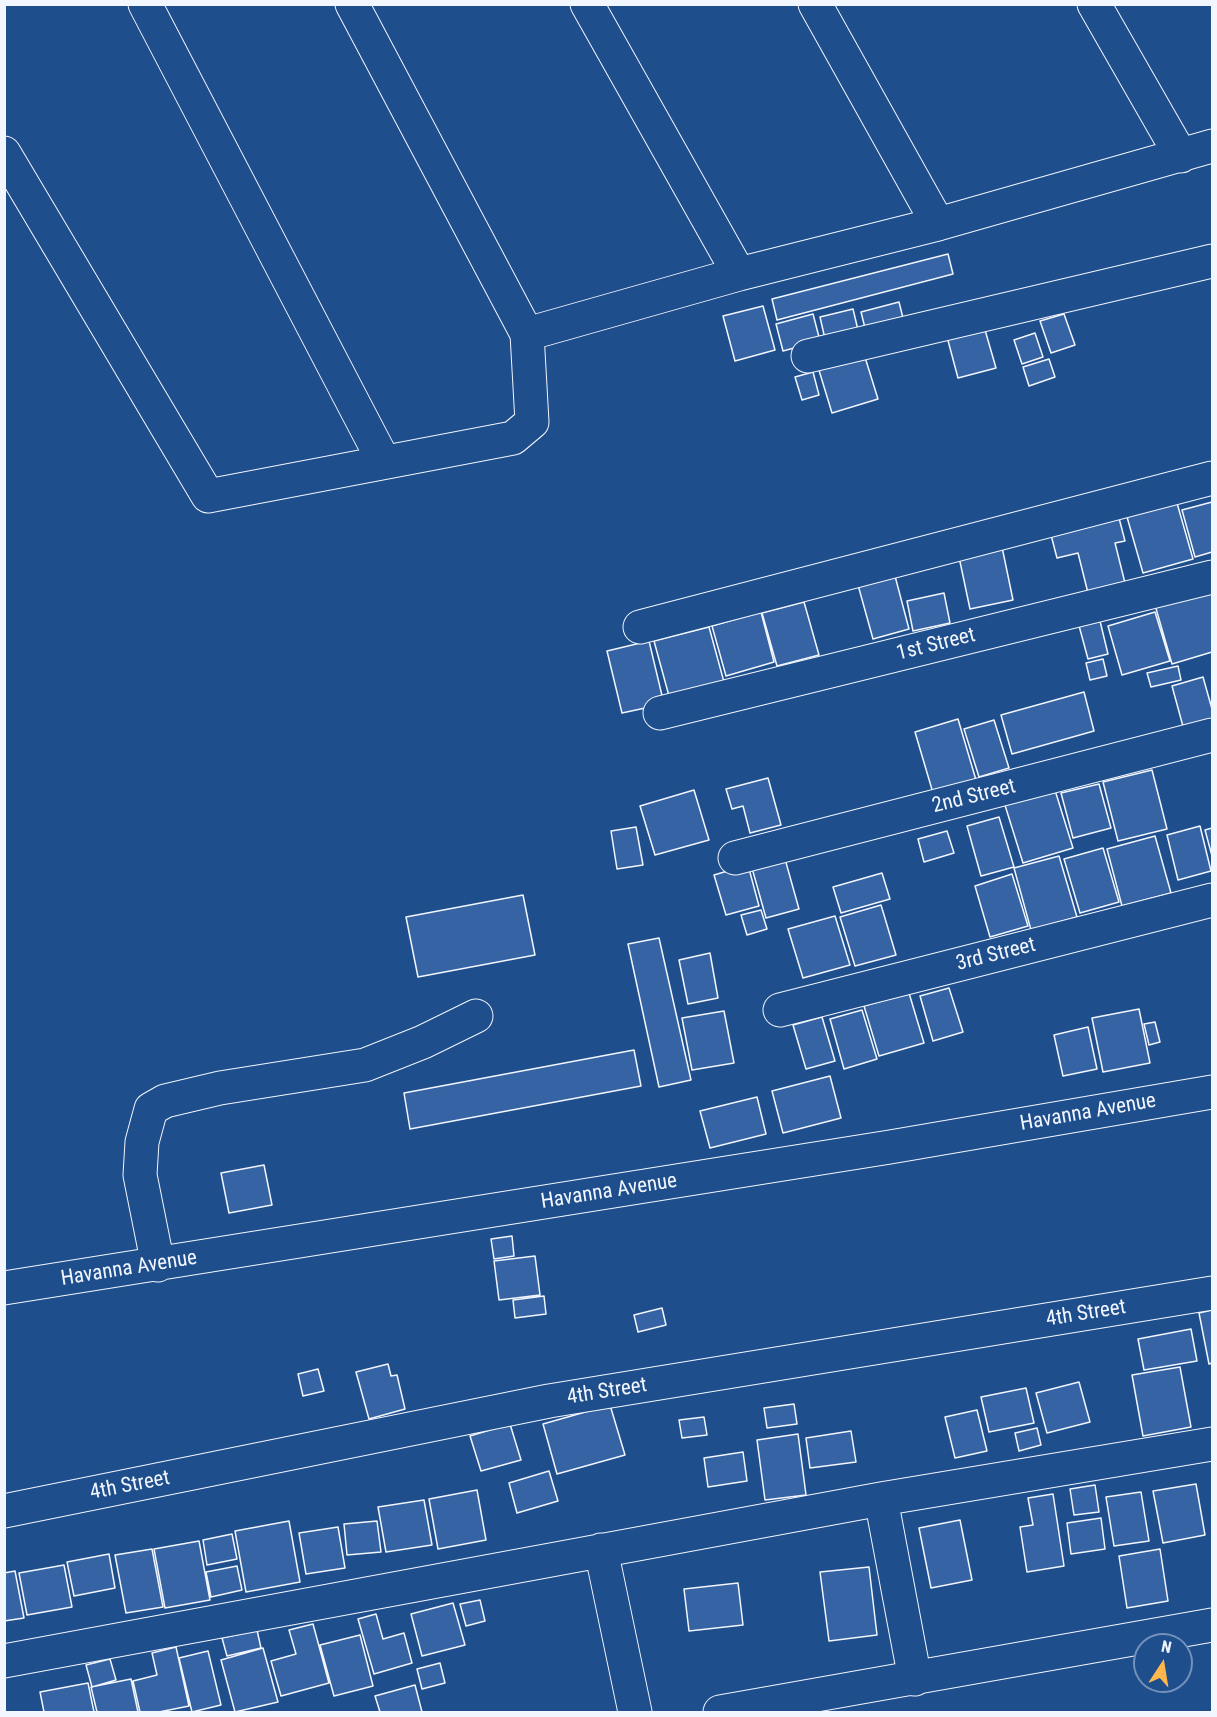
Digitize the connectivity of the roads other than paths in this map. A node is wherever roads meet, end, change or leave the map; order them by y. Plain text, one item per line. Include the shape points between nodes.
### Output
1 (145, 4) edge
2 (352, 4) edge
3 (586, 4) edge
4 (815, 4) edge
5 (1094, 4) edge
6 (1212, 146) edge
7 (4, 153) edge
8 (1181, 156) junction
9 (938, 224) junction
10 (1212, 261) edge
11 (738, 274) junction
12 (527, 334) junction
13 (808, 356) dead end
14 (384, 462) junction
15 (1212, 478) edge
16 (1212, 577) edge
17 (640, 627) dead end
18 (660, 713) dead end
19 (1212, 735) edge
20 (735, 858) dead end
21 (1212, 900) edge
22 (780, 1010) dead end
23 (476, 1016) dead end
24 (1212, 1092) edge
25 (158, 1265) junction
26 (4, 1288) edge
27 (1212, 1293) edge
28 (1212, 1444) edge
29 (881, 1499) junction
30 (4, 1511) edge
31 (601, 1550) junction
32 (1212, 1625) edge
33 (4, 1661) edge
34 (915, 1679) junction
35 (635, 1713) edge
36 (720, 1713) edge

1 - 14 street
2 - 12 street
3 - 11 street
4 - 9 street
5 - 8 street
6 - 8 street
7 - 14 street via 208,496
8 - 9 street
9 - 11 street
10 - 13 street
11 - 12 street
12 - 14 street via 532,422 513,438
15 - 17 street
16 - 18 street, 1st Street
19 - 20 street, 2nd Street
21 - 22 street, 3rd Street
23 - 25 street via 365,1065 220,1088 165,1101 151,1109 142,1142 140,1175
24 - 25 street, Havanna Avenue
25 - 26 street, Havanna Avenue
27 - 30 street, 4th Street via 549,1401
28 - 29 street
29 - 31 street
29 - 34 street
31 - 33 street
31 - 35 street
32 - 34 street
34 - 36 street

